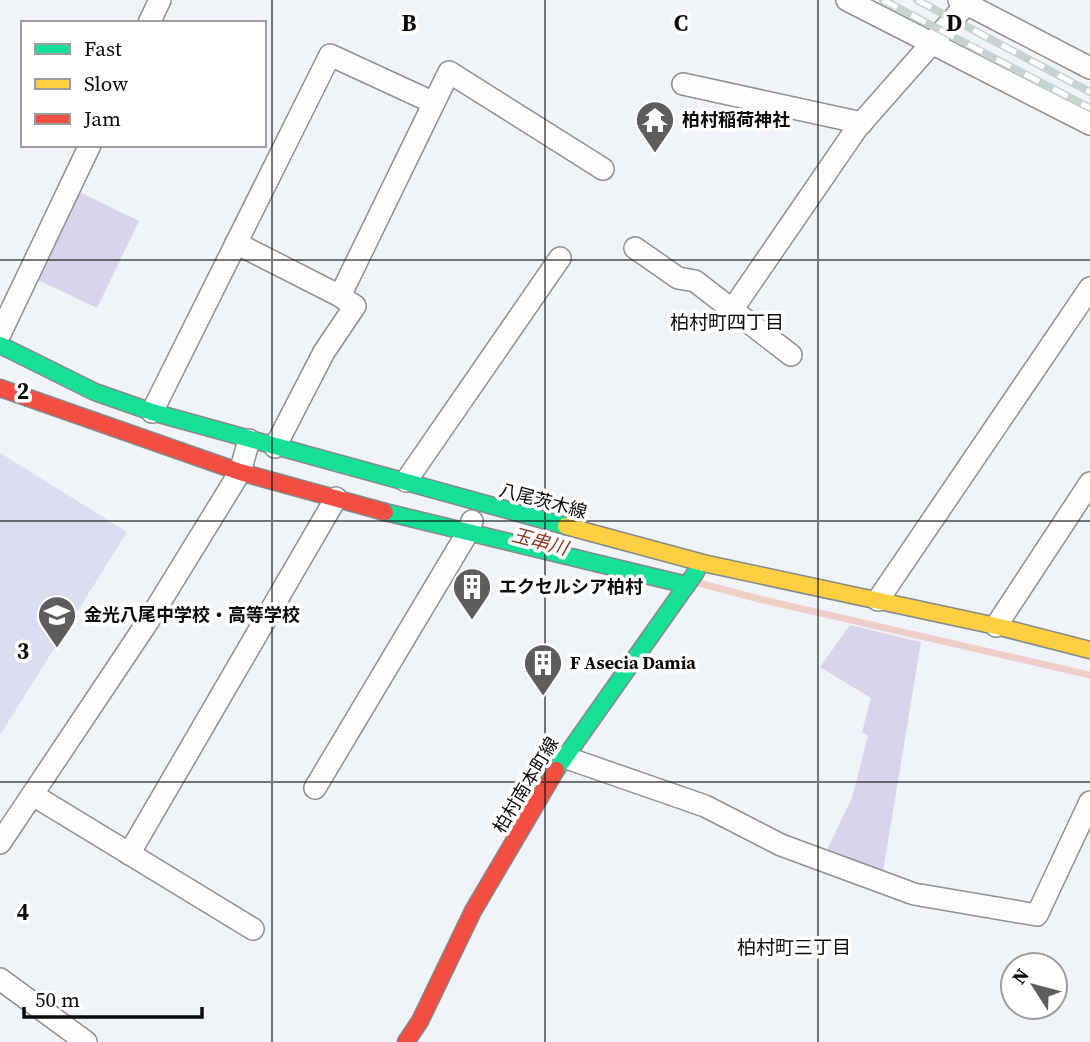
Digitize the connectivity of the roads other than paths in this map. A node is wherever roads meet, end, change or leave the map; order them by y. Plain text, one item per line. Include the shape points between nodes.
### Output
1 (160, 0) edge
2 (847, 0) edge
3 (965, 1) edge
4 (150, 21) edge
5 (931, 45) junction
6 (1090, 68) edge
7 (683, 84) dead end
8 (432, 102) junction
9 (862, 123) junction
10 (1090, 124) edge
11 (89, 147) edge
12 (603, 169) dead end
13 (236, 243) junction
14 (635, 248) dead end
15 (560, 258) dead end
16 (1090, 288) edge
17 (340, 296) junction
18 (733, 310) junction
19 (0, 334) edge
20 (0, 345) edge
21 (791, 355) dead end
22 (0, 388) edge
23 (152, 412) junction
24 (275, 447) junction
25 (244, 456) junction
26 (405, 481) junction
27 (1090, 483) edge
28 (336, 498) junction
29 (472, 518) junction
30 (703, 563) junction
31 (687, 585) junction
32 (878, 600) junction
33 (996, 626) junction
34 (1090, 650) edge
35 (564, 757) junction
36 (315, 788) dead end
37 (33, 795) junction
38 (1090, 802) edge
39 (0, 843) edge
40 (129, 854) junction
41 (253, 929) dead end
42 (0, 979) edge
43 (86, 1042) edge
44 (406, 1042) edge

1 - 4 street
2 - 5 street
3 - 5 street
3 - 6 street
5 - 9 street
5 - 10 street
7 - 9 street
8 - 12 street via 449,72
8 - 13 street via 330,55
8 - 17 street
9 - 18 street
11 - 19 street
13 - 17 street
13 - 23 street
14 - 18 street via 678,278 695,281
15 - 26 street
16 - 32 street
17 - 24 street via 355,306 324,352
18 - 21 street
20 - 23 main road, 八尾茨木線 via 95,392
22 - 25 main road
23 - 25 main road, 八尾茨木線
24 - 25 main road, 八尾茨木線
24 - 26 main road, 八尾茨木線
25 - 28 main road
25 - 37 street via 149,620
26 - 29 main road, 八尾茨木線
27 - 33 street
28 - 29 main road
28 - 40 street
29 - 30 main road, 八尾茨木線
29 - 31 main road
29 - 36 street
30 - 31 main road, 柏村南本町線
30 - 32 main road, 八尾茨木線
31 - 35 main road, 柏村南本町線
32 - 33 main road, 八尾茨木線
33 - 34 main road, 八尾茨木線
35 - 38 street via 705,806 781,845 914,894 1037,915
35 - 44 main road, 柏村南本町線 via 473,911
37 - 39 street
37 - 40 street
40 - 41 street
42 - 43 street

